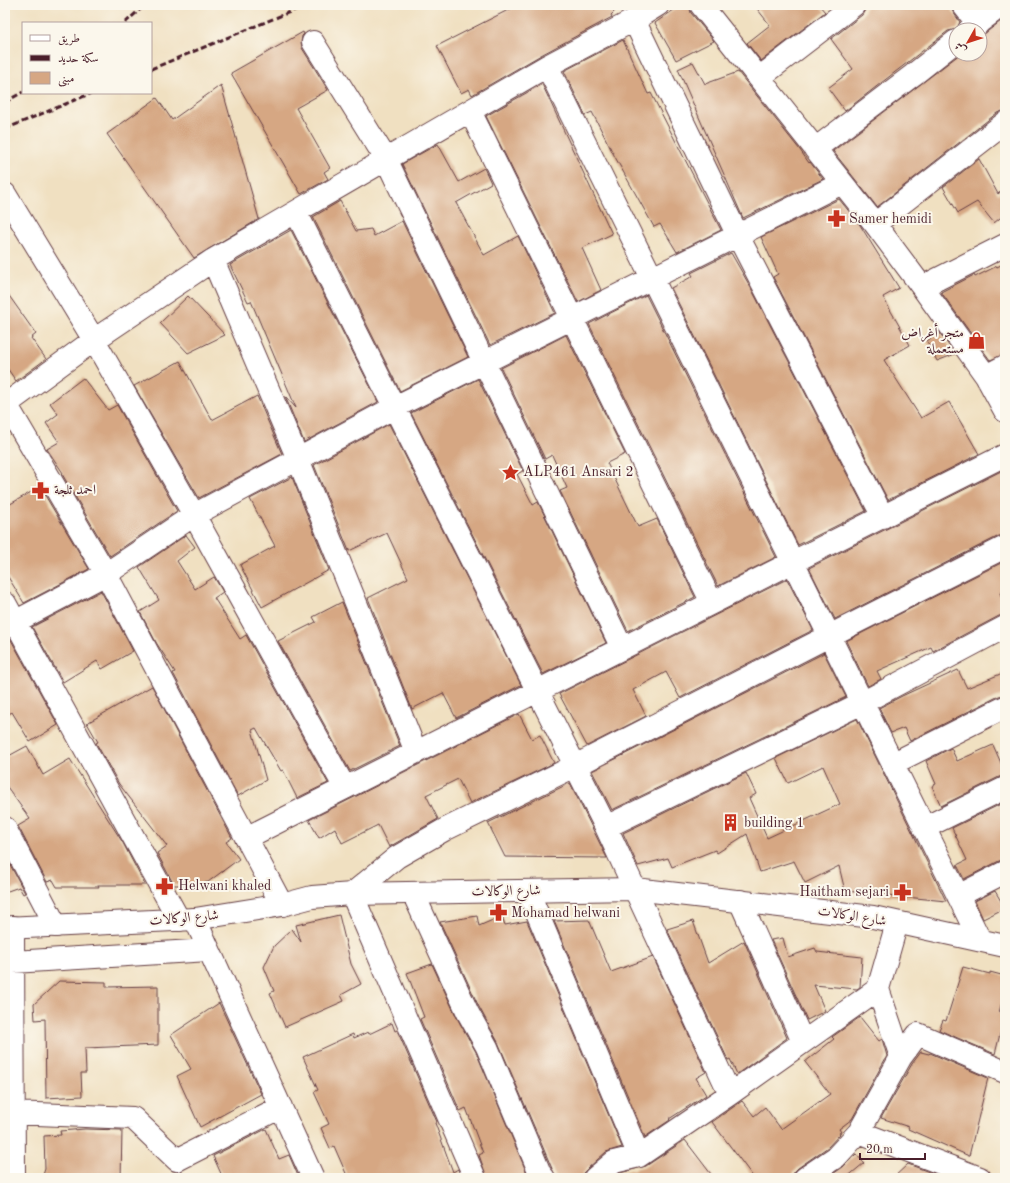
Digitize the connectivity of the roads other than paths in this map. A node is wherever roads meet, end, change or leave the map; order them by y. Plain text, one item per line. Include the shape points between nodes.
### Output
1 (658, 5) edge
2 (701, 5) edge
3 (854, 5) edge
4 (963, 5) edge
5 (1004, 5) edge
6 (634, 20) junction
7 (971, 22) edge
8 (980, 22) edge
9 (313, 42) dead end
10 (948, 47) edge
11 (547, 66) junction
12 (759, 78) junction
13 (470, 111) junction
14 (1005, 123) edge
15 (815, 149) junction
16 (386, 159) junction
17 (842, 183) junction
18 (5, 194) edge
19 (296, 212) junction
20 (875, 224) junction
21 (738, 236) junction
22 (1005, 246) edge
23 (213, 260) junction
24 (652, 279) junction
25 (922, 286) junction
26 (572, 319) junction
27 (94, 340) junction
28 (484, 362) junction
29 (1005, 366) edge
30 (986, 376) junction
31 (5, 404) edge
32 (395, 407) junction
33 (1005, 410) edge
34 (1005, 455) edge
35 (298, 459) junction
36 (194, 515) junction
37 (882, 517) junction
38 (1005, 547) edge
39 (793, 562) junction
40 (106, 574) junction
41 (712, 603) junction
42 (8, 617) edge
43 (1005, 627) edge
44 (829, 636) junction
45 (622, 648) junction
46 (538, 691) junction
47 (862, 703) junction
48 (1005, 707) edge
49 (416, 752) junction
50 (892, 764) junction
51 (575, 766) junction
52 (345, 788) junction
53 (1005, 788) edge
54 (606, 827) junction
55 (5, 828) edge
56 (924, 828) junction
57 (246, 838) junction
58 (1005, 872) edge
59 (635, 888) junction
60 (528, 891) junction
61 (413, 893) junction
62 (352, 894) junction
63 (958, 896) junction
64 (740, 901) junction
65 (282, 904) junction
66 (187, 919) junction
67 (897, 923) junction
68 (56, 926) junction
69 (9, 928) edge
70 (980, 940) junction
71 (1005, 946) edge
72 (209, 950) junction
73 (13, 962) junction
74 (878, 989) junction
75 (803, 1042) junction
76 (901, 1057) junction
77 (1005, 1072) edge
78 (730, 1094) junction
79 (281, 1107) junction
80 (13, 1113) junction
81 (859, 1132) junction
82 (639, 1156) junction
83 (973, 1177) edge
84 (14, 1178) edge
85 (313, 1178) edge
86 (475, 1178) edge
87 (544, 1178) edge
88 (595, 1178) edge
89 (804, 1178) edge

1 - 6 street
2 - 12 street
3 - 12 street
4 - 7 street
5 - 8 street
6 - 11 street
6 - 21 street
9 - 16 street
10 - 15 street
11 - 13 street
11 - 24 street
12 - 15 street
13 - 16 street
13 - 26 street
14 - 20 street
15 - 17 street
16 - 19 street
16 - 28 street
17 - 20 street
17 - 21 street
18 - 27 street
19 - 23 street
19 - 32 street
20 - 25 street
21 - 24 street
21 - 37 street
22 - 25 street
23 - 27 street
23 - 35 street
24 - 26 street
24 - 39 street
25 - 30 street
26 - 28 street
26 - 41 street
27 - 31 street
27 - 36 street
28 - 32 street
28 - 45 street
29 - 30 street
30 - 33 street
31 - 40 street
32 - 35 street
32 - 46 street
34 - 37 street
35 - 36 street
35 - 49 street
36 - 40 street
36 - 52 street
37 - 39 street
38 - 44 street
39 - 41 street
39 - 44 street
40 - 42 street
40 - 57 street
41 - 45 street
42 - 66 street
43 - 47 street
44 - 47 street
44 - 51 street
45 - 46 street
46 - 49 street
46 - 51 street
47 - 50 street
47 - 54 street
48 - 50 street
49 - 52 street
50 - 56 street
51 - 54 street
51 - 62 street via 444,830 397,857
52 - 57 street
53 - 56 street
54 - 59 street
55 - 68 street
56 - 63 street
57 - 65 street
58 - 63 street
59 - 60 street, شارع الوكالات
59 - 64 street, شارع الوكالات
59 - 78 street
60 - 61 street, شارع الوكالات
60 - 82 street
61 - 62 street, شارع الوكالات
61 - 87 street via 487,1047 516,1119
62 - 65 street, شارع الوكالات via 312,897
62 - 86 street
63 - 70 street
64 - 67 street, شارع الوكالات via 873,917
64 - 75 street
65 - 66 street, شارع الوكالات
66 - 68 street, شارع الوكالات
66 - 72 street
67 - 70 street, شارع الوكالات
67 - 74 street
68 - 69 street, شارع الوكالات
69 - 73 street
70 - 71 street, شارع الوكالات
72 - 73 street
72 - 79 street
73 - 80 street
74 - 75 street
74 - 76 street
75 - 78 street
76 - 77 street via 918,1034
76 - 81 street
78 - 82 street
79 - 80 street via 177,1160 133,1118
79 - 85 street
80 - 84 street
81 - 83 street
81 - 89 street via 836,1157
82 - 88 street via 614,1162

